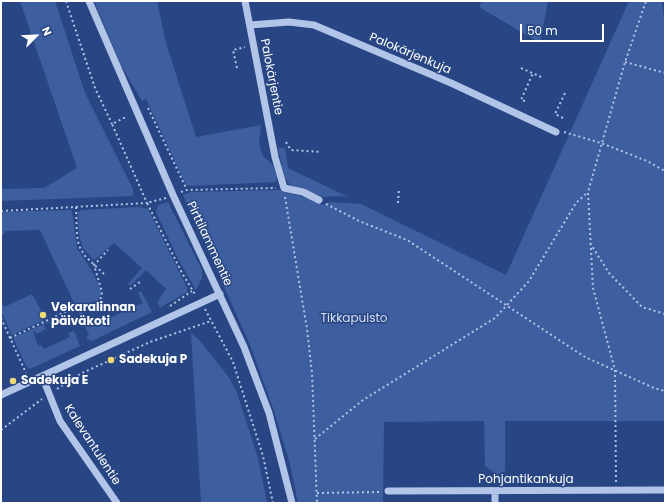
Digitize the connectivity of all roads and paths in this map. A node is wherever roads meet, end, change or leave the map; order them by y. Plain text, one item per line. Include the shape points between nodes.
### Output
1 (66, 1) edge
2 (89, 1) edge
3 (245, 1) edge
4 (646, 1) edge
5 (250, 25) junction
6 (254, 46) junction
7 (625, 62) junction
8 (237, 68) dead end
9 (521, 68) dead end
10 (533, 73) junction
11 (665, 73) edge
12 (541, 77) dead end
13 (566, 91) dead end
14 (525, 102) dead end
15 (148, 108) dead end
16 (126, 118) dead end
17 (563, 118) dead end
18 (112, 124) junction
19 (556, 132) joint
20 (286, 142) dead end
21 (601, 143) junction
22 (321, 152) dead end
23 (665, 171) edge
24 (284, 188) junction
25 (399, 188) dead end
26 (187, 190) junction
27 (588, 192) junction
28 (174, 195) junction
29 (319, 200) joint
30 (147, 203) junction
31 (398, 203) dead end
32 (76, 207) junction
33 (1, 211) edge
34 (589, 242) junction
35 (108, 250) dead end
36 (94, 265) junction
37 (105, 275) dead end
38 (140, 282) dead end
39 (130, 289) dead end
40 (220, 294) junction
41 (96, 302) dead end
42 (202, 303) junction
43 (506, 305) junction
44 (69, 310) dead end
45 (665, 314) edge
46 (1, 318) edge
47 (211, 321) junction
48 (10, 338) junction
49 (615, 370) junction
50 (42, 376) junction
51 (32, 380) junction
52 (665, 391) edge
53 (49, 395) junction
54 (1, 396) edge
55 (1, 430) edge
56 (315, 439) junction
57 (616, 490) junction
58 (665, 490) edge
59 (495, 491) junction
60 (388, 492) joint
61 (317, 493) junction
62 (118, 503) edge
63 (273, 503) edge
64 (292, 503) edge
65 (317, 503) edge
66 (496, 503) edge

1 - 18 path via 95,88
2 - 28 street, Pirttilammentie
3 - 5 street, Palokärjentie
4 - 7 path
5 - 6 street, Palokärjentie
5 - 19 street, Palokärjenkuja via 289,22 314,25 451,83
6 - 8 path via 233,50
6 - 24 street, Palokärjentie
7 - 11 path
7 - 21 path
9 - 10 path
10 - 12 path
10 - 14 path via 521,100
13 - 17 path via 555,114
15 - 26 path
16 - 18 path
18 - 30 path
19 - 21 path
20 - 22 path via 291,150
21 - 23 path
21 - 27 path
24 - 26 path
24 - 29 street via 303,192
24 - 56 path via 307,329
25 - 31 path
26 - 28 path
27 - 34 path
27 - 43 path via 576,203 529,282
28 - 30 path
28 - 40 street, Pirttilammentie
29 - 43 path via 359,221 407,240
30 - 32 path
30 - 42 path via 182,273
32 - 33 path
32 - 36 path via 79,246
34 - 45 path via 609,273 642,307
34 - 49 path via 593,288
35 - 36 path
36 - 37 path
36 - 41 path via 102,292 101,298
38 - 39 path
40 - 42 street
40 - 64 street, Pirttilammentie via 244,347 269,413
42 - 47 path
42 - 50 street
43 - 49 path via 584,357
43 - 56 path via 495,318 363,400
44 - 48 path
46 - 48 path
47 - 53 path via 175,332 80,374
47 - 63 path via 233,362 263,456
48 - 51 path via 26,375
49 - 52 path
49 - 57 path
50 - 51 street
50 - 53 street, Kalevantulentie
51 - 54 street
53 - 55 path
53 - 62 street, Kalevantulentie via 60,421
56 - 61 path
57 - 58 street, Pohjantikankuja
57 - 59 street, Pohjantikankuja
59 - 60 street, Pohjantikankuja
59 - 66 street
60 - 61 path
61 - 65 path

